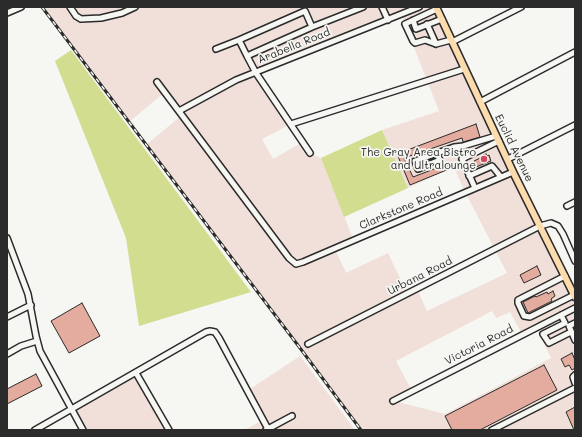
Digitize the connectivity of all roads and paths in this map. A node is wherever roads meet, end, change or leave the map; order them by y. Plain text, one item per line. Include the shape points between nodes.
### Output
1 (21, 7) edge
2 (70, 7) edge
3 (135, 7) edge
4 (363, 7) edge
5 (382, 7) edge
6 (419, 7) edge
7 (521, 7) edge
8 (437, 8) edge
9 (7, 13) edge
10 (442, 19) junction
11 (388, 20) junction
12 (413, 20) junction
13 (427, 24) junction
14 (312, 28) junction
15 (238, 40) junction
16 (451, 41) junction
17 (436, 44) junction
18 (216, 49) dead end
19 (575, 52) edge
20 (247, 56) junction
21 (464, 69) junction
22 (256, 73) junction
23 (158, 82) dead end
24 (480, 102) junction
25 (179, 111) junction
26 (291, 124) junction
27 (575, 125) edge
28 (498, 138) junction
29 (310, 153) dead end
30 (437, 154) dead end
31 (508, 159) junction
32 (513, 172) junction
33 (469, 176) junction
34 (502, 177) junction
35 (474, 188) junction
36 (575, 202) edge
37 (567, 206) dead end
38 (540, 226) junction
39 (7, 238) edge
40 (575, 261) edge
41 (565, 276) junction
42 (574, 296) edge
43 (31, 305) junction
44 (575, 308) edge
45 (561, 314) junction
46 (7, 318) edge
47 (575, 323) edge
48 (568, 327) junction
49 (575, 340) edge
50 (37, 341) junction
51 (308, 344) dead end
52 (7, 354) edge
53 (136, 373) junction
54 (575, 375) edge
55 (575, 382) edge
56 (575, 388) edge
57 (393, 401) dead end
58 (71, 410) junction
59 (292, 416) dead end
60 (501, 428) edge
61 (35, 430) edge
62 (83, 430) edge
63 (169, 430) edge
64 (267, 430) edge
65 (492, 430) edge

1 - 9 street
2 - 3 street via 81,19 101,18
4 - 14 street
5 - 11 street
6 - 11 street, Arabella Road
7 - 16 street
8 - 10 main road, Euclid Avenue
8 - 12 street
10 - 13 street
10 - 16 main road, Euclid Avenue
11 - 22 street, Arabella Road
12 - 13 street via 416,29
12 - 17 street via 405,24 413,41 415,43 425,40
13 - 17 street
14 - 15 street via 305,11
14 - 20 street
15 - 18 street
15 - 20 street
16 - 17 street
16 - 21 main road, Euclid Avenue
19 - 24 street
20 - 22 street
21 - 24 main road, Euclid Avenue
21 - 26 street
22 - 25 street, Arabella Road via 236,80
22 - 26 street
23 - 25 street
24 - 28 main road, Euclid Avenue
25 - 35 street, Clarkstone Road via 296,264
26 - 29 street
27 - 31 street
28 - 30 street via 454,147
28 - 31 main road, Euclid Avenue
28 - 33 street via 462,158
31 - 32 main road, Euclid Avenue
32 - 34 street, Clarkstone Road
32 - 38 main road, Euclid Avenue
33 - 34 street via 492,166
33 - 35 street
34 - 35 street, Clarkstone Road
36 - 37 street
38 - 40 street via 551,223 558,226
38 - 41 main road, Euclid Avenue
38 - 51 street, Urbana Road
39 - 43 street
41 - 42 main road, Euclid Avenue
41 - 42 street via 518,300 518,303 524,316 530,318
43 - 46 street
43 - 50 street
44 - 45 street, Victoria Road
45 - 48 street
45 - 57 street, Victoria Road
47 - 48 street
48 - 49 street
50 - 52 street
50 - 58 street
53 - 58 street
53 - 63 street
53 - 64 street via 206,332 215,332
54 - 55 street
56 - 60 street
58 - 61 street
58 - 62 street
59 - 64 street
60 - 65 street

